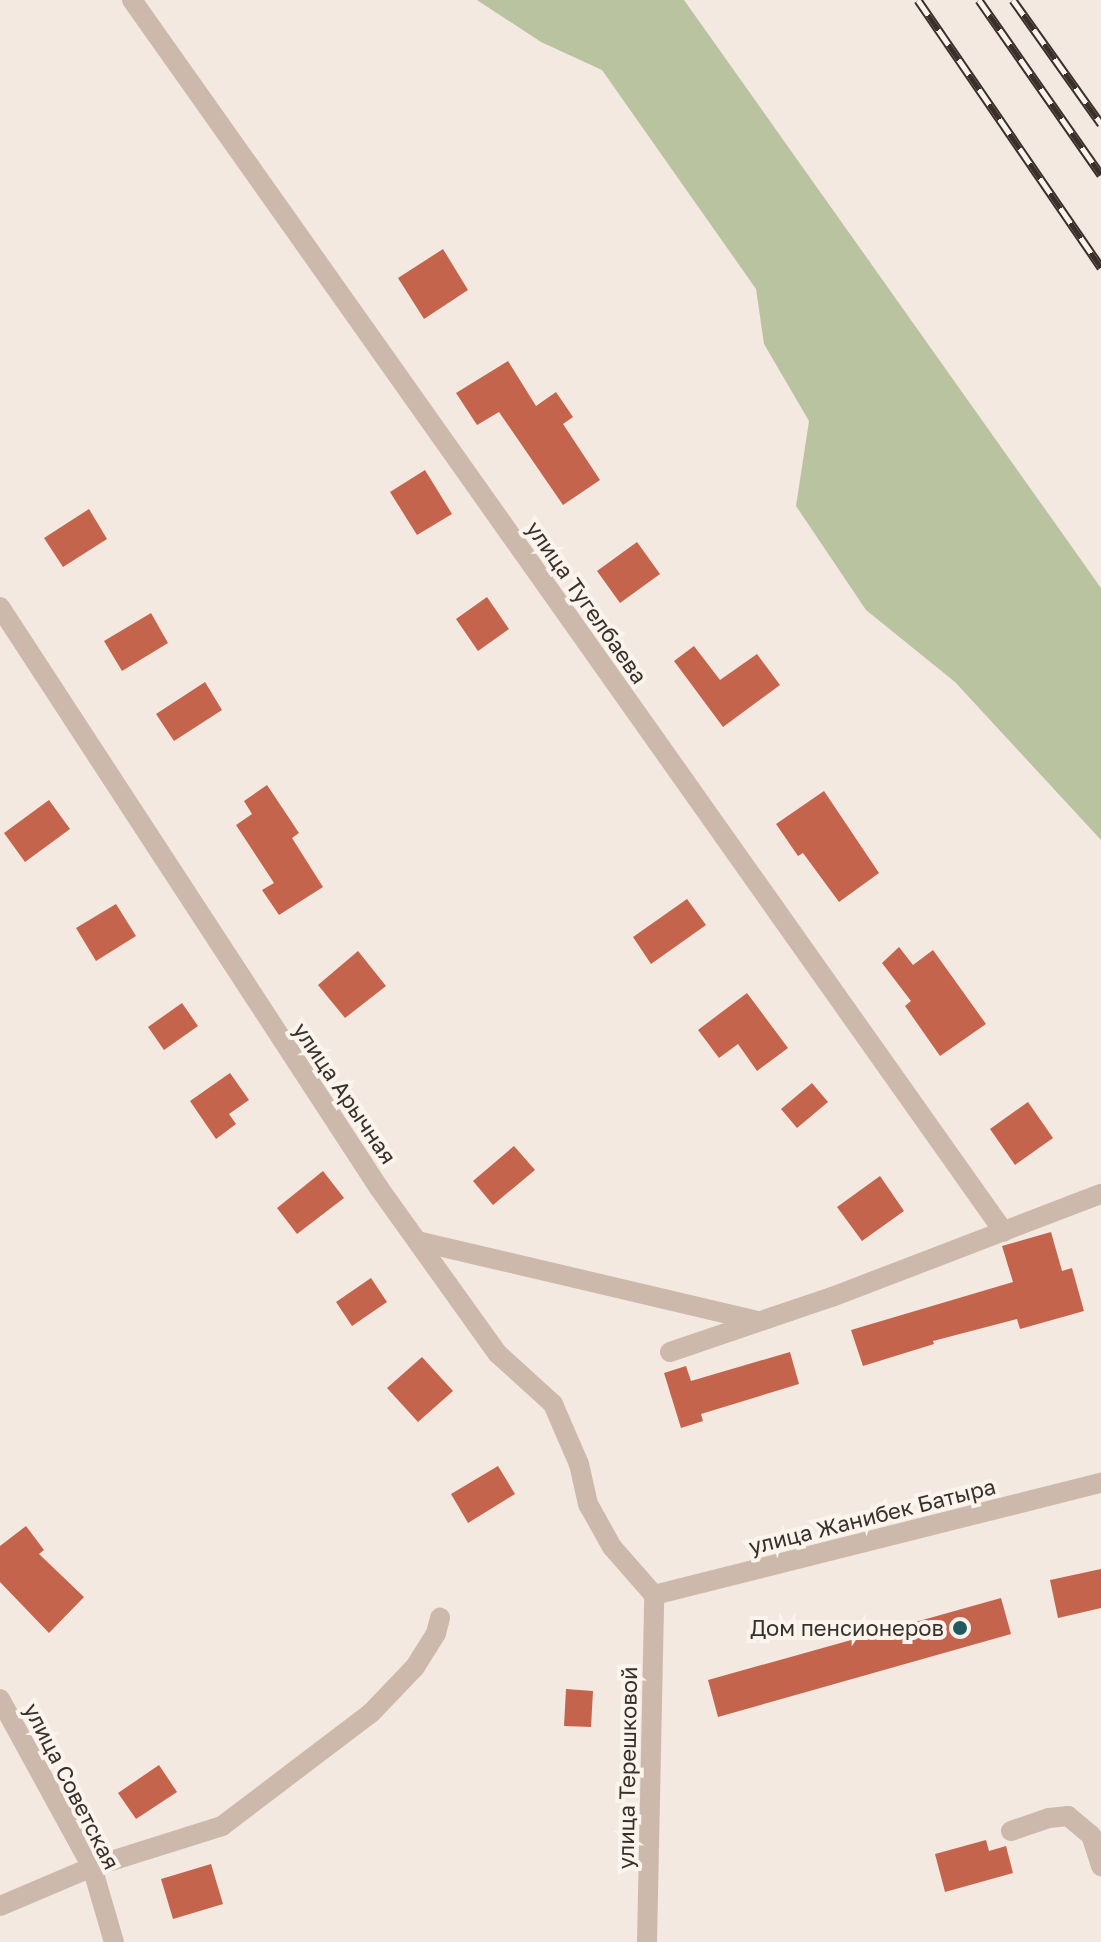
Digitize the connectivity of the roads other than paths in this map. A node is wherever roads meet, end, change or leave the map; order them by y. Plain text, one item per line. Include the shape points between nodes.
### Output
1 (132, 0) edge
2 (0, 607) edge
3 (1101, 1194) edge
4 (1004, 1232) junction
5 (417, 1241) junction
6 (760, 1322) junction
7 (670, 1352) dead end
8 (1101, 1483) edge
9 (654, 1595) junction
10 (440, 1618) dead end
11 (0, 1699) edge
12 (1011, 1831) dead end
13 (1101, 1866) edge
14 (92, 1867) junction
15 (0, 1906) edge
16 (114, 1942) edge
17 (647, 1942) edge

1 - 4 street, улица Тугелбаева
2 - 5 street, улица Арычная
3 - 4 street
4 - 6 street
5 - 6 street
5 - 9 street, улица Арычная via 497,1353 553,1404 579,1464 588,1504 612,1547
6 - 7 street
8 - 9 street, улица Жанибек Батыра
9 - 17 street, улица Терешковой
10 - 14 street via 415,1667 371,1713 222,1826
11 - 14 street, улица Советская
12 - 13 street via 1068,1816 1091,1835
14 - 15 street
14 - 16 street, улица Советская

